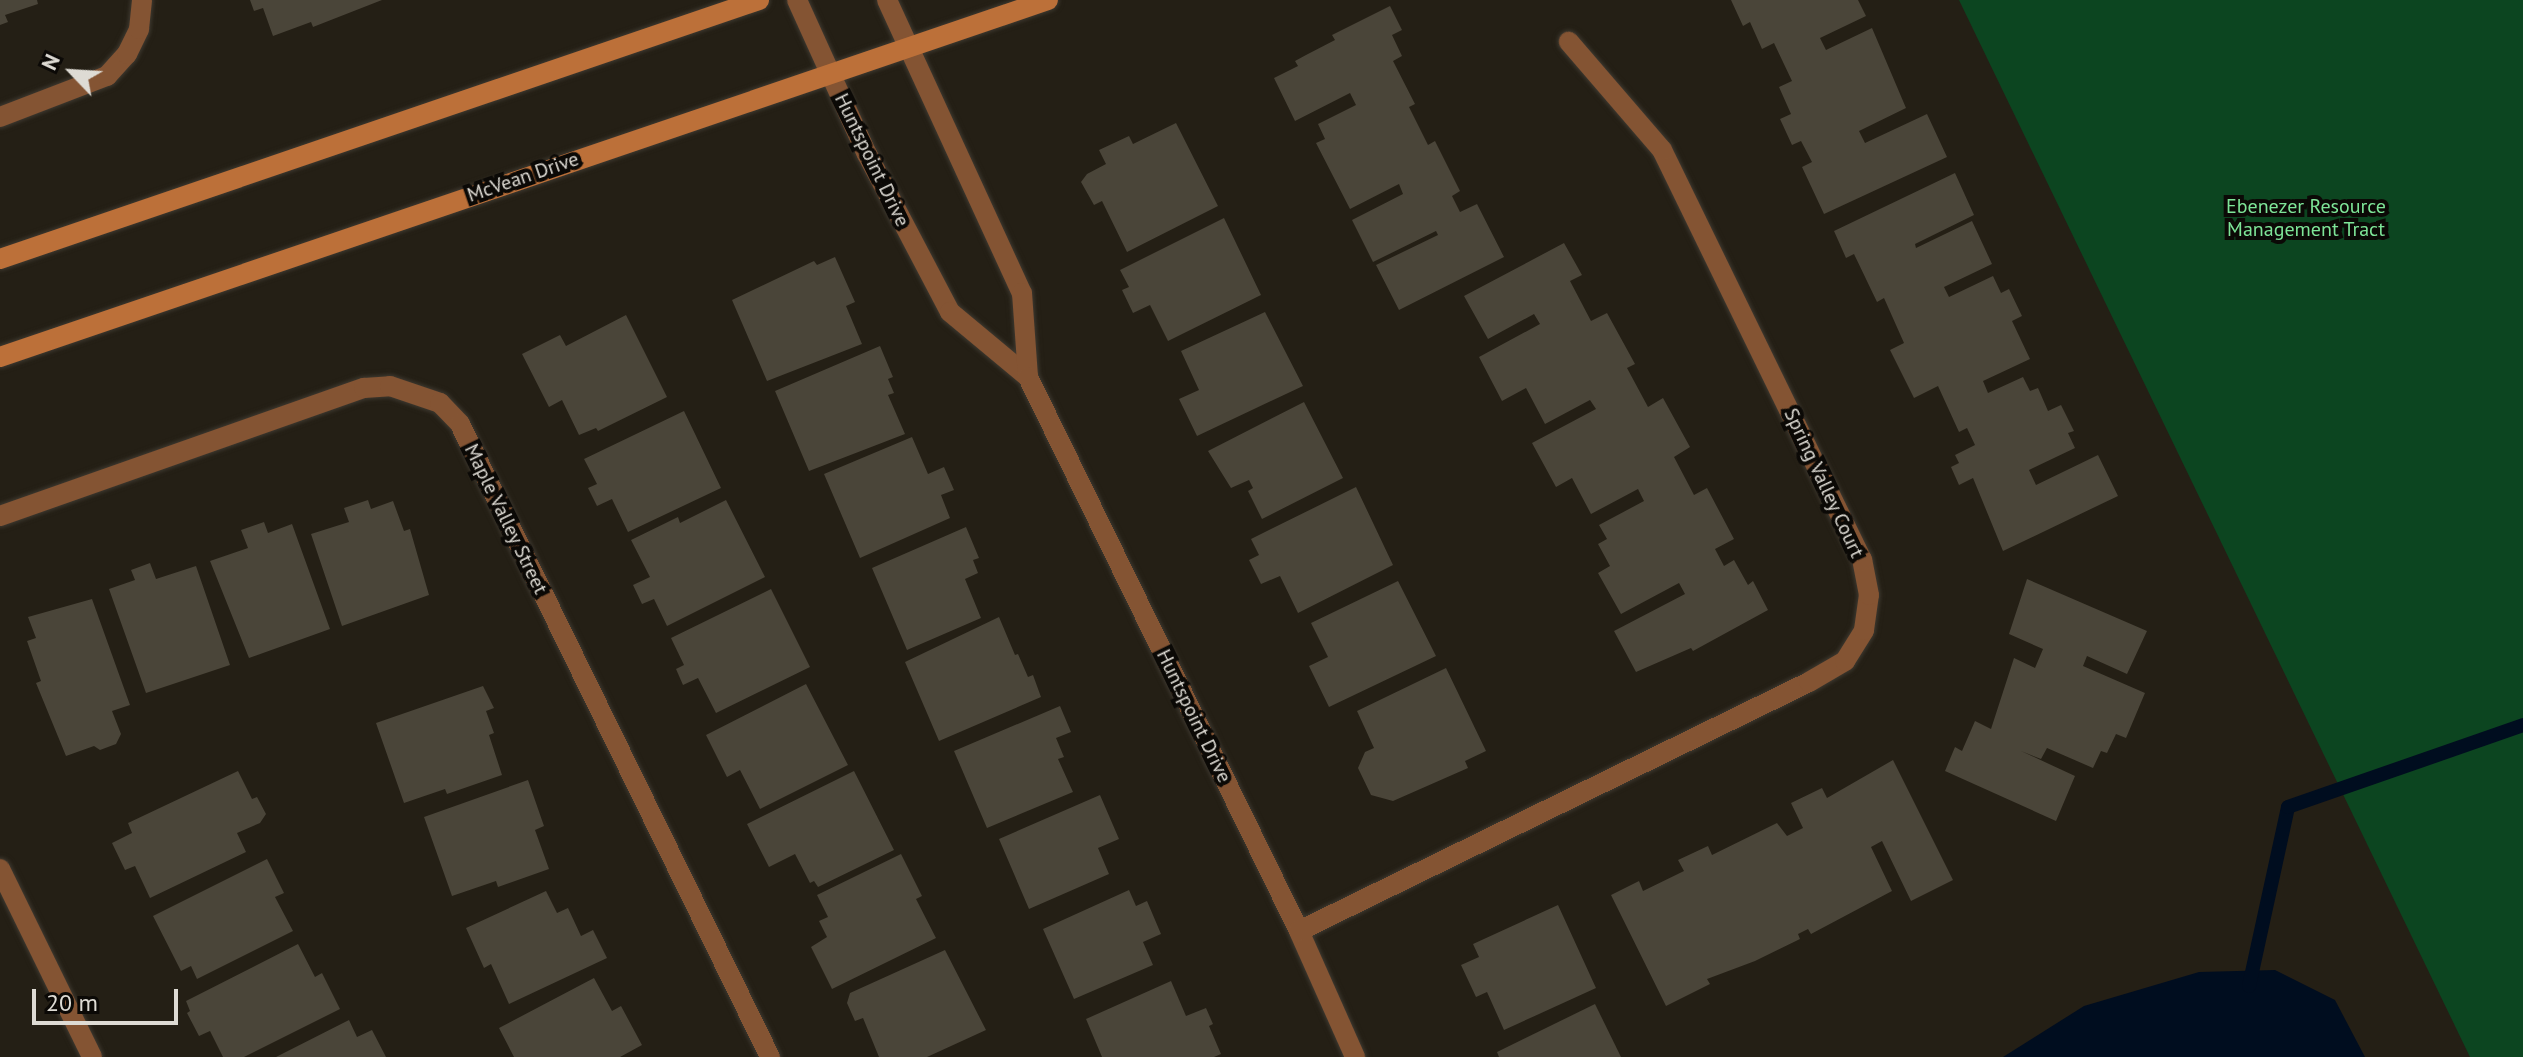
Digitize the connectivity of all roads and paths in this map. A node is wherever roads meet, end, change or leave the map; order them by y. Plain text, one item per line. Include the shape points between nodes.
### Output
1 (142, 0) edge
2 (759, 0) edge
3 (797, 0) edge
4 (887, 0) edge
5 (1048, 0) edge
6 (1569, 42) dead end
7 (909, 47) junction
8 (830, 73) junction
9 (0, 117) edge
10 (0, 259) edge
11 (0, 357) edge
12 (1028, 377) junction
13 (0, 516) edge
14 (0, 869) edge
15 (1299, 931) junction
16 (92, 1057) edge
17 (770, 1057) edge
18 (1355, 1057) edge

1 - 9 street via 139,29 107,76
2 - 10 main road
3 - 8 street, Huntspoint Drive
4 - 7 street, Huntspoint Drive
5 - 7 main road, McVean Drive
6 - 15 street, Spring Valley Court via 1662,150 1862,560 1869,595 1864,630 1845,661 1809,682
7 - 8 main road, McVean Drive
7 - 12 street, Huntspoint Drive via 1022,293
8 - 11 main road, McVean Drive
8 - 12 street, Huntspoint Drive via 950,312
12 - 15 street, Huntspoint Drive
13 - 17 street, Maple Valley Street via 364,388 390,386 440,403 460,424
14 - 16 street
15 - 18 street, Huntspoint Drive

